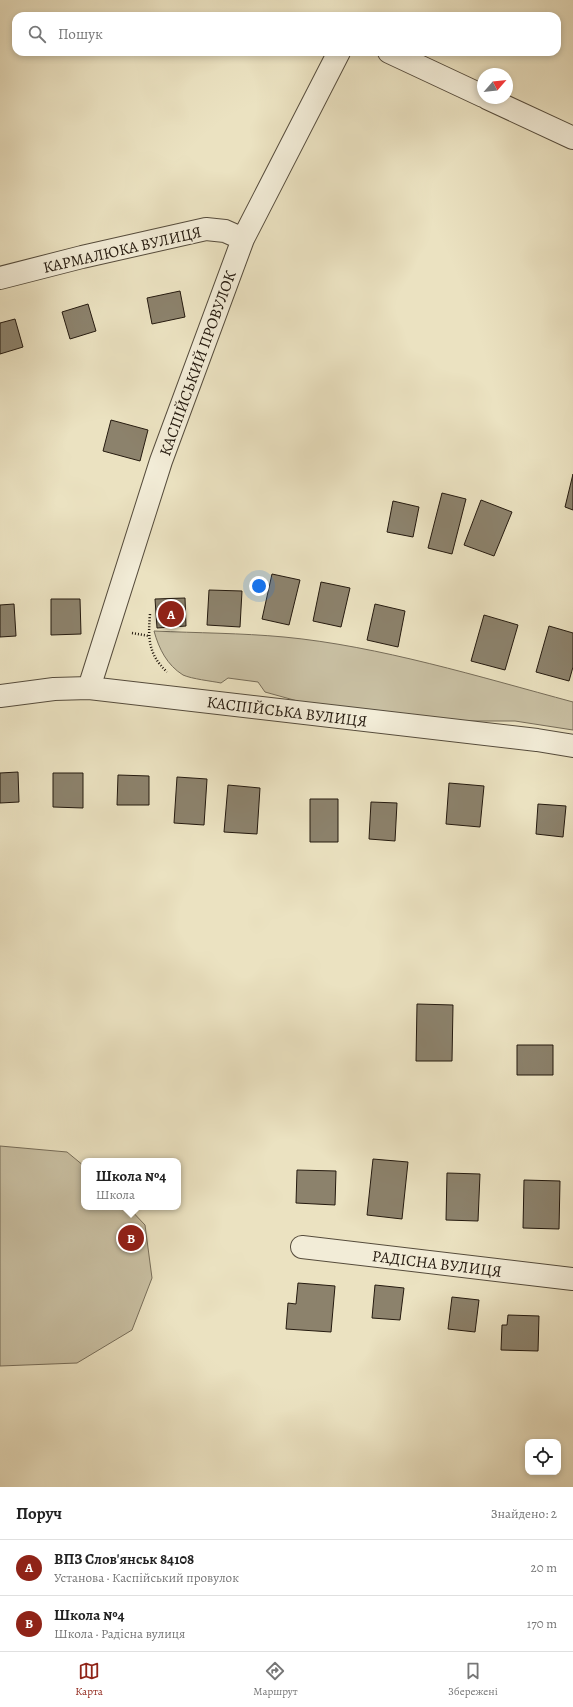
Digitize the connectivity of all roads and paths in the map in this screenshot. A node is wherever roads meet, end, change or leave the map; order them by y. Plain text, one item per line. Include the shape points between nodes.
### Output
1 (337, 56) edge
2 (398, 56) edge
3 (477, 93) edge
4 (500, 104) edge
5 (573, 138) edge
6 (243, 238) junction
7 (0, 278) edge
8 (150, 614) dead end
9 (167, 672) dead end
10 (89, 688) junction
11 (0, 696) edge
12 (573, 746) edge
13 (302, 1247) dead end
14 (573, 1279) edge

1 - 6 street, КАСПІЙСЬКИЙ ПРОВУЛОК
2 - 3 street
4 - 5 street
6 - 7 street, КАРМАЛЮКА ВУЛИЦЯ via 225,231 206,229
6 - 10 street, КАСПІЙСЬКИЙ ПРОВУЛОК via 161,461
8 - 9 path via 149,645
10 - 11 street, КАСПІЙСЬКА ВУЛИЦЯ via 54,689
10 - 12 street, КАСПІЙСЬКА ВУЛИЦЯ
13 - 14 street, РАДІСНА ВУЛИЦЯ

